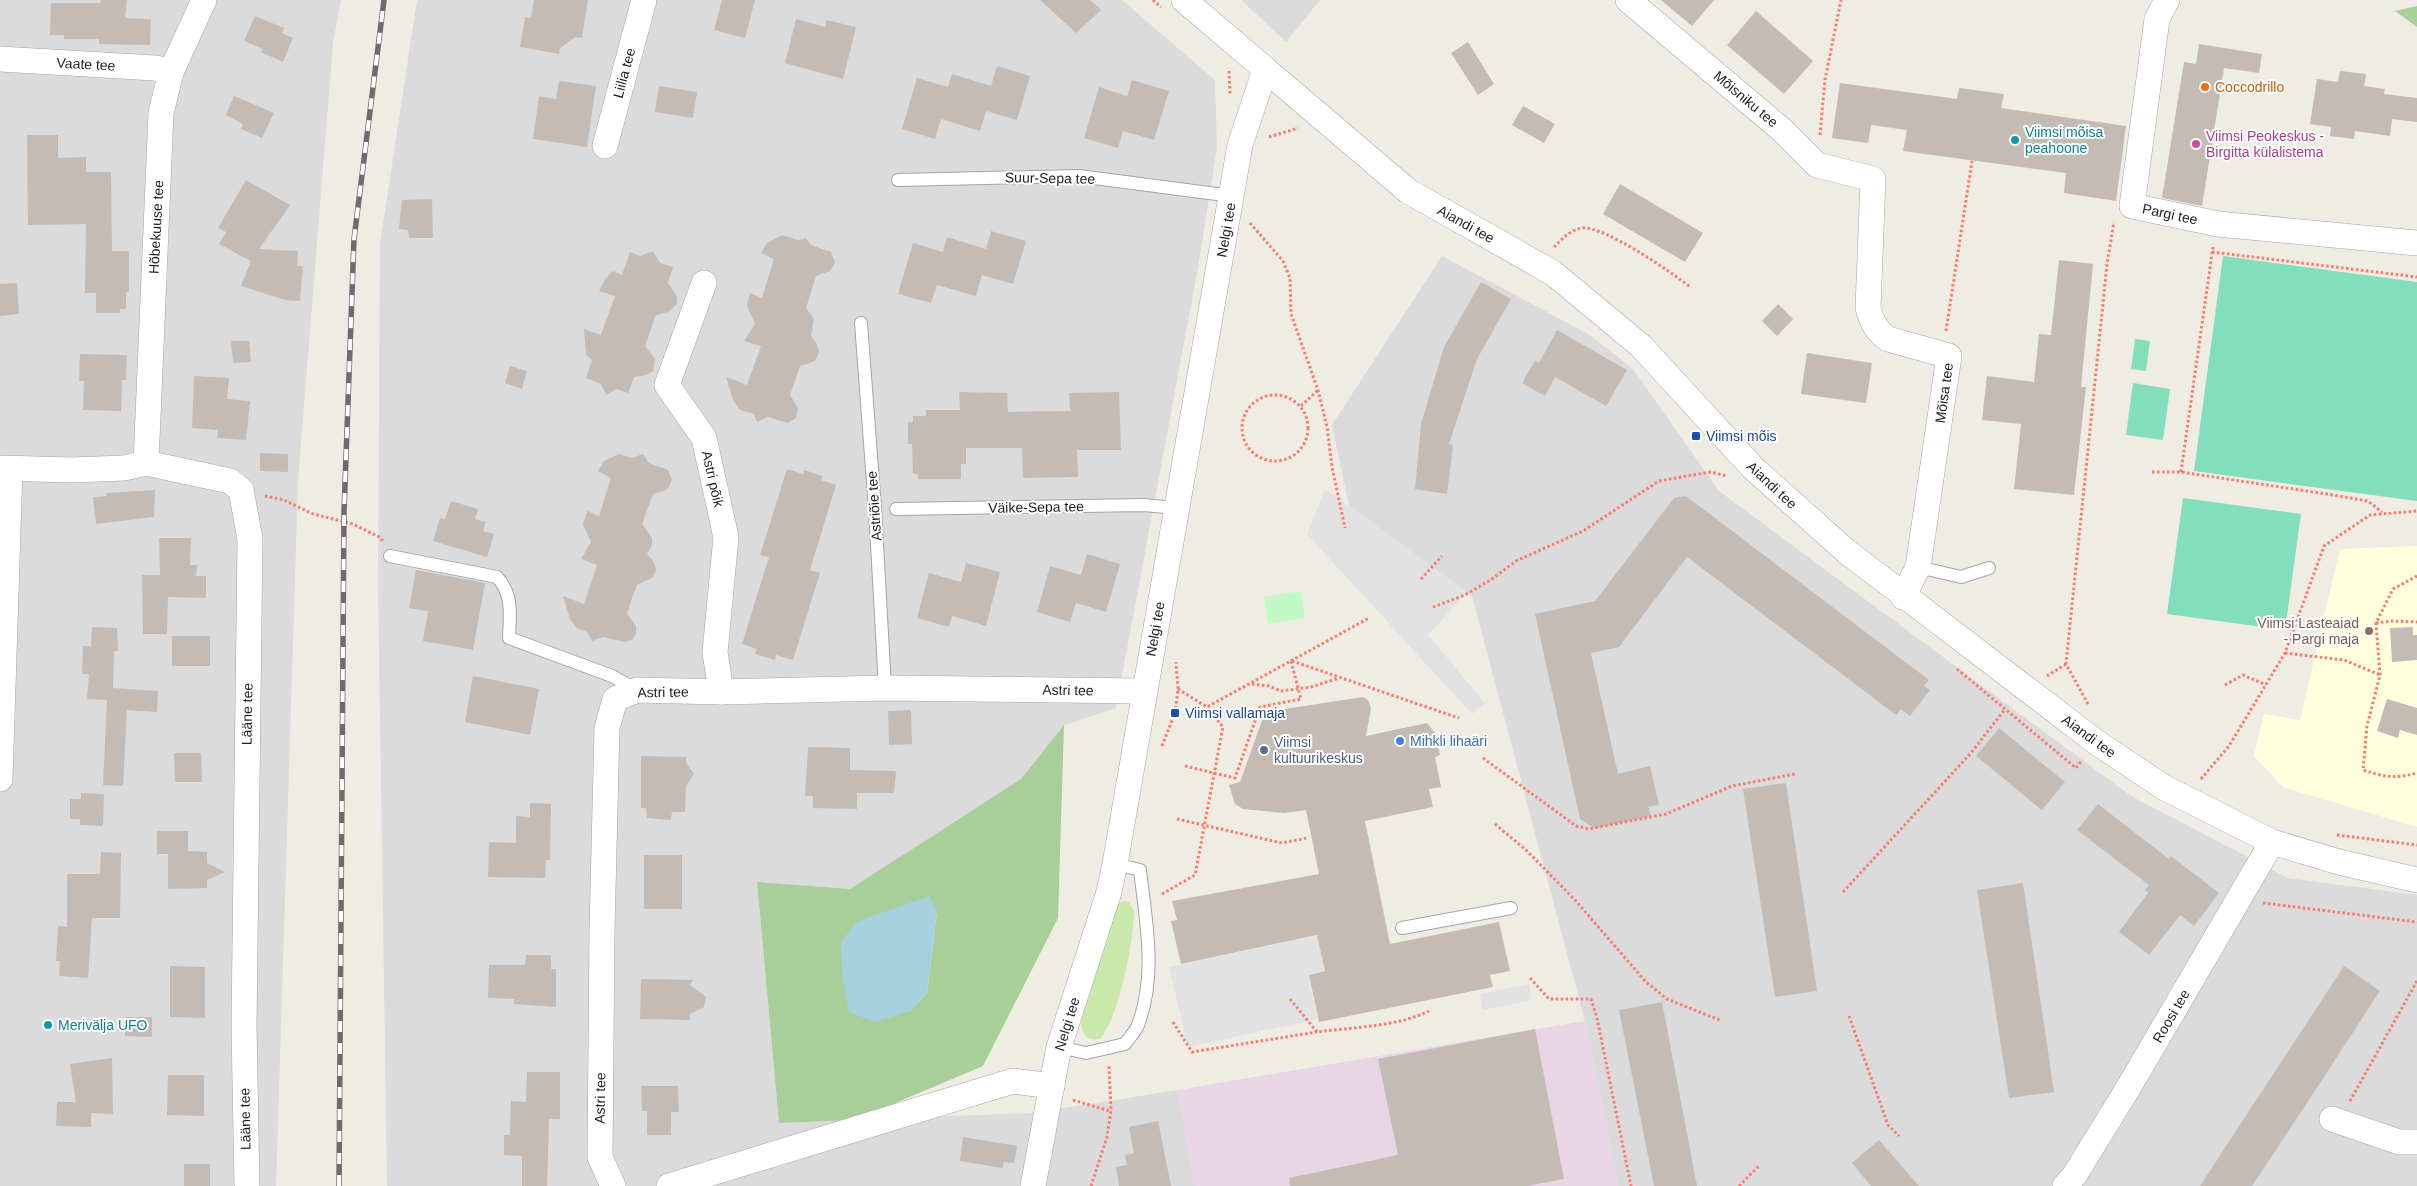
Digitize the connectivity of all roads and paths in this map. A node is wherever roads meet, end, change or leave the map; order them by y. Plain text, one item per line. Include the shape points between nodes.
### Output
1 (204, 0) edge
2 (644, 0) edge
3 (1153, 0) edge
4 (1628, 0) edge
5 (1841, 0) edge
6 (2167, 0) edge
7 (1175, 6) edge
8 (0, 59) edge
9 (1225, 64) dead end
10 (1265, 70) junction
11 (171, 72) junction
12 (1229, 104) dead end
13 (1306, 132) dead end
14 (1240, 145) junction
15 (605, 146) dead end
16 (1972, 161) dead end
17 (1817, 165) junction
18 (898, 180) dead end
19 (1232, 196) junction
20 (2116, 215) dead end
21 (1249, 221) dead end
22 (2218, 224) junction
23 (2417, 243) edge
24 (2212, 252) junction
25 (1540, 266) junction
26 (2417, 277) edge
27 (704, 282) dead end
28 (1690, 287) dead end
29 (861, 323) dead end
30 (1949, 356) junction
31 (1318, 390) junction
32 (1301, 406) junction
33 (146, 463) junction
34 (5, 469) edge
35 (1725, 470) dead end
36 (2152, 472) dead end
37 (2180, 472) junction
38 (241, 490) junction
39 (1175, 508) junction
40 (896, 509) dead end
41 (2417, 511) edge
42 (2382, 513) junction
43 (1345, 528) dead end
44 (390, 556) joint
45 (1442, 556) dead end
46 (1918, 567) junction
47 (1988, 568) dead end
48 (2417, 576) edge
49 (1421, 579) dead end
50 (2411, 579) junction
51 (2417, 582) edge
52 (1903, 597) junction
53 (1433, 607) dead end
54 (1369, 618) dead end
55 (2417, 622) edge
56 (2376, 623) junction
57 (2286, 653) junction
58 (1176, 661) dead end
59 (1291, 661) junction
60 (1953, 665) dead end
61 (2380, 675) junction
62 (1340, 678) junction
63 (1249, 684) junction
64 (2225, 685) dead end
65 (2266, 685) junction
66 (885, 688) junction
67 (1178, 689) junction
68 (637, 690) junction
69 (1298, 690) junction
70 (1144, 691) junction
71 (720, 692) junction
72 (1207, 706) junction
73 (2005, 709) junction
74 (2091, 709) dead end
75 (1459, 718) dead end
76 (2096, 742) junction
77 (1161, 750) dead end
78 (1483, 758) dead end
79 (1185, 766) dead end
80 (2417, 772) edge
81 (1215, 773) junction
82 (1795, 774) dead end
83 (2194, 776) dead end
84 (0, 779) edge
85 (2201, 779) junction
86 (2208, 783) dead end
87 (1177, 819) dead end
88 (1495, 824) dead end
89 (1205, 825) junction
90 (2336, 835) dead end
91 (1306, 838) dead end
92 (2272, 842) junction
93 (2417, 845) edge
94 (1115, 864) junction
95 (2417, 880) edge
96 (1160, 887) dead end
97 (1843, 892) dead end
98 (1162, 894) junction
99 (2238, 900) junction
100 (1163, 904) dead end
101 (1511, 908) dead end
102 (2417, 922) edge
103 (1402, 928) dead end
104 (1530, 978) dead end
105 (2417, 981) edge
106 (1290, 999) dead end
107 (1429, 1011) dead end
108 (1849, 1016) dead end
109 (1722, 1021) dead end
110 (1173, 1022) dead end
111 (1317, 1032) junction
112 (1125, 1044) junction
113 (1059, 1047) junction
114 (1052, 1086) junction
115 (1111, 1111) junction
116 (2335, 1120) joint
117 (1899, 1136) dead end
118 (2417, 1142) edge
119 (1760, 1165) dead end
120 (246, 1186) edge
121 (613, 1186) edge
122 (669, 1186) edge
123 (1033, 1186) edge
124 (1092, 1186) edge
125 (1631, 1186) edge
126 (1739, 1186) edge
127 (2065, 1186) edge

1 - 11 street, Hõbekuuse tee
2 - 15 street, Liilia tee
3 - 7 path
4 - 17 street, Mõisniku tee via 1782,130
5 - 17 path via 1825,80
6 - 22 street, Pargi tee via 2156,19 2132,206
7 - 10 street, Aiandi tee
8 - 11 street, Vaate tee via 155,68
9 - 12 path via 1229,70
10 - 14 street, Nelgi tee
10 - 25 street, Aiandi tee via 1408,191
11 - 33 street, Hõbekuuse tee via 161,113
13 - 14 path via 1299,128 1270,135 1257,152
14 - 19 street, Nelgi tee
16 - 30 path via 1946,333
17 - 30 street, Mõisa tee via 1873,179 1868,308 1872,323 1888,339
18 - 19 lane, Suur-Sepa tee via 1079,176
19 - 39 street, Nelgi tee
20 - 74 path via 2107,264 2066,664
21 - 31 path via 1283,261 1290,278 1291,314
22 - 23 street, Pargi tee
22 - 24 path
24 - 26 path
24 - 37 path
25 - 28 path via 1564,236 1583,228 1609,234
25 - 52 street, Aiandi tee via 1553,273 1641,346 1752,468 1846,552
27 - 71 street, Astri põik via 667,384 704,438 726,537 714,652
29 - 66 lane, Astriõie tee
30 - 46 street, Mõisa tee
31 - 32 path
31 - 43 path
32 - 32 path via 1283,396 1273,395 1253,403 1243,421 1245,442 1261,458 1272,461 1283,460 1298,452 1307,438 1309,427
33 - 34 street via 124,468
33 - 38 street via 230,480
34 - 84 street
35 - 53 path via 1731,477 1710,472 1659,481 1583,531 1516,561 1465,595
36 - 37 path
37 - 42 path via 2368,501
38 - 44 path via 284,500 312,514 353,524 381,538
38 - 120 street, Lääne tee via 250,539 244,1028
39 - 40 lane, Väike-Sepa tee via 1144,505
39 - 70 street, Nelgi tee
41 - 42 path
42 - 57 path via 2370,515 2324,546
44 - 68 lane via 497,577 505,586 510,601 509,638 612,676
45 - 49 path
46 - 47 lane via 1961,577
46 - 52 street, Mõisa tee
48 - 50 path
50 - 51 path
50 - 56 path via 2393,589
52 - 76 street, Aiandi tee
54 - 59 path
55 - 56 path
56 - 61 path
57 - 61 path via 2344,660
57 - 65 path
58 - 67 path
59 - 62 path
59 - 63 path
59 - 69 path
60 - 73 path
61 - 80 path via 2367,726 2363,770 2386,778
62 - 69 path
62 - 75 path
63 - 69 path via 1281,691
63 - 72 path
64 - 65 path via 2243,674
65 - 85 path via 2229,746
66 - 70 street, Astri tee
66 - 71 street, Astri tee
67 - 72 path
67 - 77 path via 1175,713
68 - 71 street, Astri tee
68 - 121 street, Astri tee via 615,699 607,728 600,1157
69 - 81 path via 1301,699 1260,707 1235,778
70 - 94 street, Nelgi tee
72 - 81 path via 1223,727
73 - 76 path via 2076,768
73 - 97 path via 1971,753
76 - 92 street, Aiandi tee via 2165,788
78 - 82 path via 1576,826 1589,829 1666,814 1732,786
79 - 81 path
81 - 89 path
83 - 85 path
85 - 86 path
87 - 89 path
88 - 109 path via 1526,850 1575,900 1646,982 1667,999
89 - 91 path via 1282,843
89 - 98 path via 1196,875
90 - 93 path
92 - 95 street, Aiandi tee
92 - 99 street, Roosi tee
94 - 112 lane via 1140,870 1150,955 1138,1027
94 - 113 street, Nelgi tee
96 - 98 path
98 - 100 path
99 - 102 path
99 - 127 street, Roosi tee via 2130,1085
101 - 103 lane
104 - 125 path via 1548,999 1591,999
105 - 116 path
106 - 111 path
107 - 111 path via 1375,1024
108 - 117 path via 1888,1125
110 - 111 path via 1192,1052
112 - 113 lane via 1086,1053
112 - 115 path via 1108,1065
113 - 114 street, Nelgi tee
114 - 115 path via 1064,1097
114 - 122 street via 1013,1081
114 - 123 street, Nelgi tee
115 - 124 path via 1107,1137
116 - 118 street via 2399,1142
119 - 126 path

